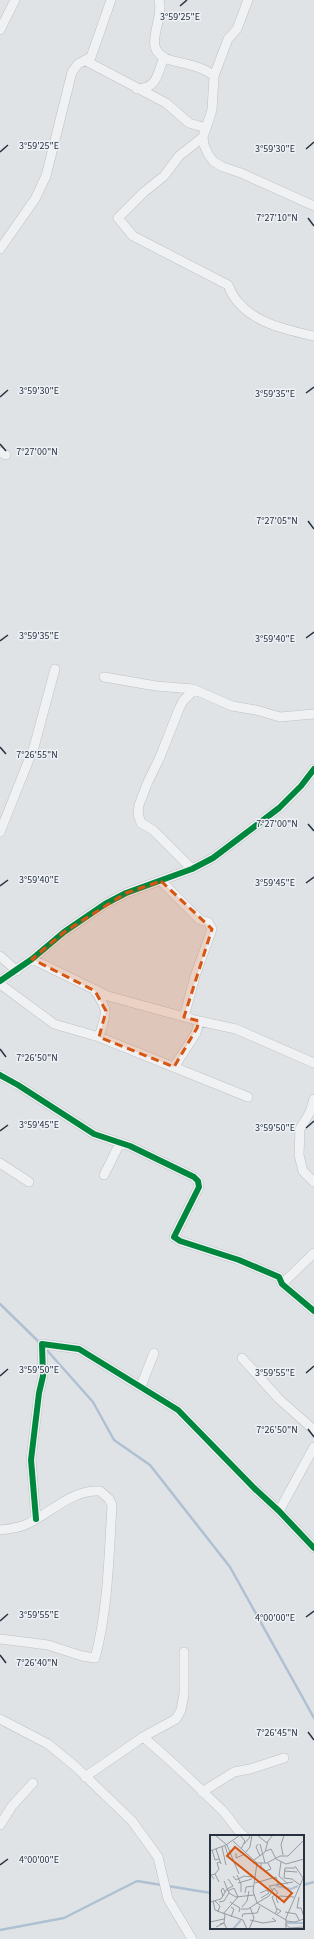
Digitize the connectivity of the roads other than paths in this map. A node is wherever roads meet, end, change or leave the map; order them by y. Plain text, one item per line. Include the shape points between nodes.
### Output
1 (15, 0) edge
2 (111, 0) edge
3 (159, 0) edge
4 (248, 0) edge
5 (0, 30) edge
6 (164, 57) junction
7 (86, 61) junction
8 (214, 76) junction
9 (137, 89) junction
10 (204, 132) junction
11 (314, 206) edge
12 (0, 249) edge
13 (314, 336) edge
14 (55, 670) dead end
15 (104, 677) dead end
16 (194, 690) junction
17 (314, 714) edge
18 (314, 769) edge
19 (0, 832) edge
20 (192, 870) junction
21 (161, 881) junction
22 (0, 956) edge
23 (32, 959) junction
24 (17, 971) junction
25 (0, 983) edge
26 (95, 991) junction
27 (184, 1017) junction
28 (199, 1021) junction
29 (99, 1037) junction
30 (314, 1063) edge
31 (174, 1067) junction
32 (0, 1075) edge
33 (248, 1097) dead end
34 (314, 1099) edge
35 (120, 1142) junction
36 (0, 1163) edge
37 (104, 1175) dead end
38 (29, 1182) dead end
39 (314, 1182) edge
40 (314, 1253) edge
41 (282, 1284) junction
42 (314, 1311) edge
43 (154, 1353) dead end
44 (242, 1358) dead end
45 (141, 1386) junction
46 (314, 1430) edge
47 (314, 1447) edge
48 (279, 1510) junction
49 (36, 1519) junction
50 (0, 1530) edge
51 (314, 1548) edge
52 (0, 1639) edge
53 (184, 1652) dead end
54 (0, 1720) edge
55 (142, 1737) junction
56 (284, 1758) dead end
57 (85, 1777) junction
58 (33, 1783) dead end
59 (202, 1792) junction
60 (0, 1825) edge
61 (243, 1835) edge
62 (192, 1939) edge

1 - 5 street
2 - 7 street via 94,50
3 - 6 street via 161,8 154,48
4 - 8 street via 237,29 228,39
6 - 8 street via 207,70
6 - 9 street via 154,83 150,87
7 - 9 street
7 - 12 street via 78,64 72,72 46,176 15,230
8 - 10 street via 212,110
9 - 10 street via 172,106 189,123
10 - 11 street via 206,150 218,164
10 - 13 street via 179,156 164,176 118,218 133,236 228,285 232,296 259,320 281,329
14 - 19 street via 34,747
15 - 16 street
16 - 17 street via 232,706 280,717
16 - 20 street via 179,708 160,757 146,784 138,814 141,822 153,830
18 - 20 street via 279,808 214,858
20 - 21 street
21 - 23 street via 126,893 105,904 64,932
21 - 27 street via 200,920 208,922 212,929
22 - 24 street
23 - 24 street
23 - 26 street
24 - 25 street
25 - 29 street via 54,1024
26 - 27 street
26 - 29 street via 106,1011
27 - 28 street
28 - 30 street via 236,1029
28 - 31 street via 196,1033
29 - 31 street
31 - 33 street
32 - 35 street via 88,1131
34 - 39 street via 300,1129 299,1155 303,1171
35 - 37 street
35 - 41 street via 198,1181 199,1188 174,1237 278,1277
36 - 38 street
40 - 41 street
41 - 42 street
43 - 45 street
44 - 46 street via 279,1399
45 - 48 street via 182,1413 254,1488
45 - 49 street via 79,1349 42,1344 43,1376 31,1460
47 - 48 street
48 - 51 street
49 - 50 street via 26,1525
49 - 52 street via 61,1503 89,1492 100,1491 112,1505 110,1551 95,1658 48,1645
53 - 55 street via 182,1710 176,1719
54 - 57 street via 48,1744
55 - 57 street
55 - 59 street via 192,1778
56 - 59 street via 234,1772
57 - 62 street via 132,1821 158,1857 168,1899
58 - 60 street via 12,1806
59 - 61 street via 224,1811

